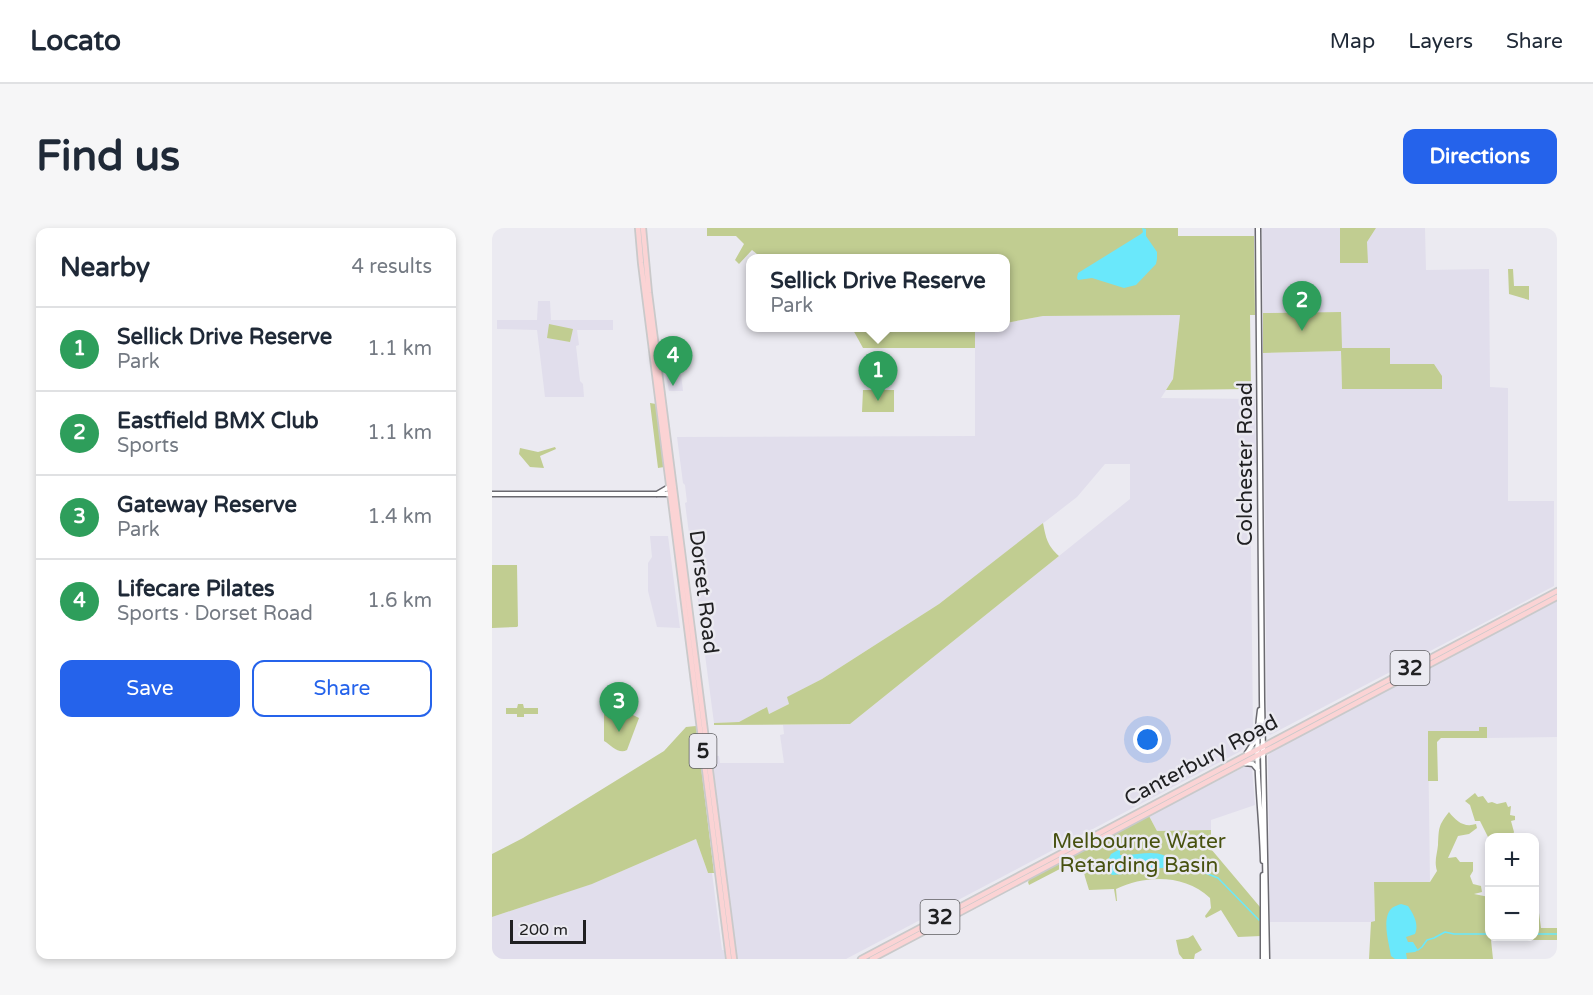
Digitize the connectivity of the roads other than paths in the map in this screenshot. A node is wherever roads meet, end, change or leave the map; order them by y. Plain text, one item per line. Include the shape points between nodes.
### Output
1 (640, 228) edge
2 (1258, 228) edge
3 (671, 491) junction
4 (493, 494) edge
5 (655, 494) junction
6 (663, 495) junction
7 (671, 506) junction
8 (684, 584) junction
9 (1557, 591) edge
10 (1557, 597) edge
11 (1539, 603) junction
12 (1450, 650) junction
13 (1262, 700) junction
14 (1262, 730) junction
15 (1258, 736) junction
16 (1276, 739) junction
17 (1260, 750) junction
18 (1243, 756) junction
19 (1241, 763) junction
20 (1258, 770) junction
21 (1210, 778) junction
22 (720, 870) junction
23 (960, 910) junction
24 (729, 959) edge
25 (734, 959) edge
26 (861, 959) edge
27 (872, 959) edge
28 (1265, 959) edge

1 - 3 main road, Dorset Road / 5
2 - 13 main road, Colchester Road
3 - 5 main road
3 - 6 main road
3 - 7 main road, Dorset Road / 5
3 - 8 main road, Dorset Road / 5
4 - 5 main road
5 - 6 main road
6 - 7 main road
7 - 8 main road, Dorset Road / 5
8 - 22 main road, Dorset Road / 5
9 - 11 main road, Canterbury Road / 32
10 - 11 main road, Canterbury Road / 32
11 - 12 main road, Canterbury Road / 32
12 - 16 main road, Canterbury Road / 32
12 - 17 main road, Canterbury Road / 32
13 - 14 main road, Colchester Road
13 - 15 main road, Colchester Road
14 - 16 main road via 1268,738
14 - 17 main road, Colchester Road
15 - 17 main road, Colchester Road
15 - 18 main road
16 - 17 main road, Canterbury Road / 32
17 - 18 main road, Canterbury Road / 32
17 - 19 main road, Canterbury Road / 32
17 - 20 main road, Colchester Road
17 - 28 main road, Colchester Road
18 - 21 main road, Canterbury Road / 32
19 - 20 main road via 1253,764
19 - 21 main road, Canterbury Road / 32
20 - 28 main road, Colchester Road
21 - 23 main road, Canterbury Road / 32
22 - 24 main road, Dorset Road / 5
22 - 25 main road, Dorset Road / 5
23 - 26 main road, Canterbury Road / 32
23 - 27 main road, Canterbury Road / 32

